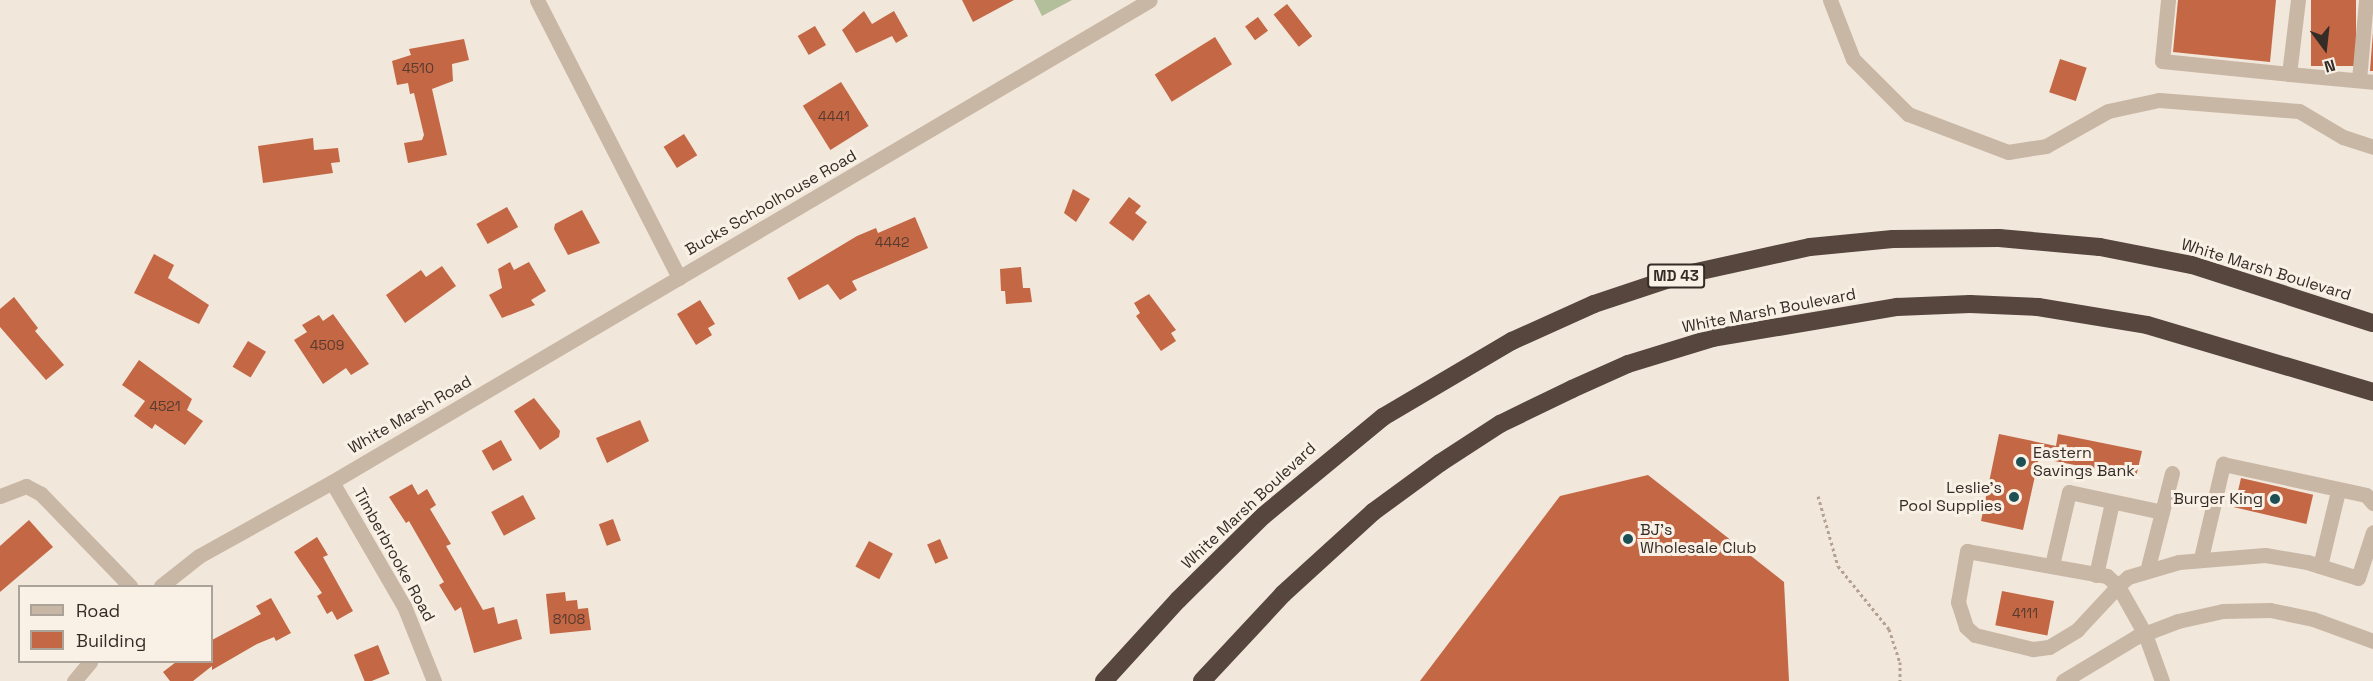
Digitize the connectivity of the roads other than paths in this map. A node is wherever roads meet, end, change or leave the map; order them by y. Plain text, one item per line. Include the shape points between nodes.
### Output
1 (537, 0) edge
2 (1150, 0) edge
3 (1830, 0) edge
4 (2168, 0) edge
5 (2298, 0) edge
6 (2366, 0) edge
7 (2289, 74) junction
8 (2366, 81) edge
9 (2373, 147) edge
10 (679, 278) junction
11 (2373, 323) edge
12 (2373, 392) edge
13 (2172, 473) dead end
14 (333, 482) junction
15 (2338, 491) junction
16 (0, 496) edge
17 (2112, 502) junction
18 (2373, 503) edge
19 (2162, 512) junction
20 (2373, 532) edge
21 (2201, 558) junction
22 (2052, 565) junction
23 (2320, 566) junction
24 (2147, 571) junction
25 (2096, 575) junction
26 (129, 585) edge
27 (162, 585) edge
28 (2118, 586) junction
29 (2145, 634) junction
30 (2373, 641) edge
31 (89, 663) edge
32 (74, 681) edge
33 (434, 681) edge
34 (1104, 681) edge
35 (1202, 681) edge
36 (2063, 681) edge
37 (2162, 681) edge

1 - 10 street, Bucks Schoolhouse Road
2 - 10 street, Bucks Schoolhouse Road
3 - 9 street via 1853,59 1908,114 2008,152 2046,146 2108,111 2159,100 2299,111 2343,137
4 - 7 street via 2162,61
5 - 7 street
6 - 8 street
7 - 8 street
10 - 14 street, White Marsh Road
11 - 34 highway, White Marsh Boulevard / MD 43 via 2192,265 2100,247 1999,238 1845,243 1694,271 1594,304 1512,341 1383,417 1263,516
12 - 35 highway, White Marsh Boulevard via 2147,325 2038,307 1970,304 1897,308 1713,338 1628,364 1572,388 1500,424 1440,463 1372,512 1292,586
13 - 19 street
14 - 27 street, White Marsh Road via 199,556
14 - 33 street, Timberbrooke Road via 404,606
15 - 18 street via 2366,495
15 - 21 street via 2223,464
15 - 23 street
16 - 26 street via 26,486 41,494 83,533
17 - 19 street
17 - 22 street via 2069,492
17 - 25 street
19 - 24 street
20 - 23 street via 2358,578
21 - 23 street via 2248,554
21 - 24 street
22 - 25 street
22 - 28 street via 1966,551 1959,602 1966,627 1975,635 2033,649 2049,647 2078,630
24 - 28 street via 2128,577
25 - 28 street via 2107,576
28 - 29 street
29 - 30 street via 2223,611 2270,610 2313,619
29 - 36 street via 2100,656
29 - 37 street
31 - 32 street

